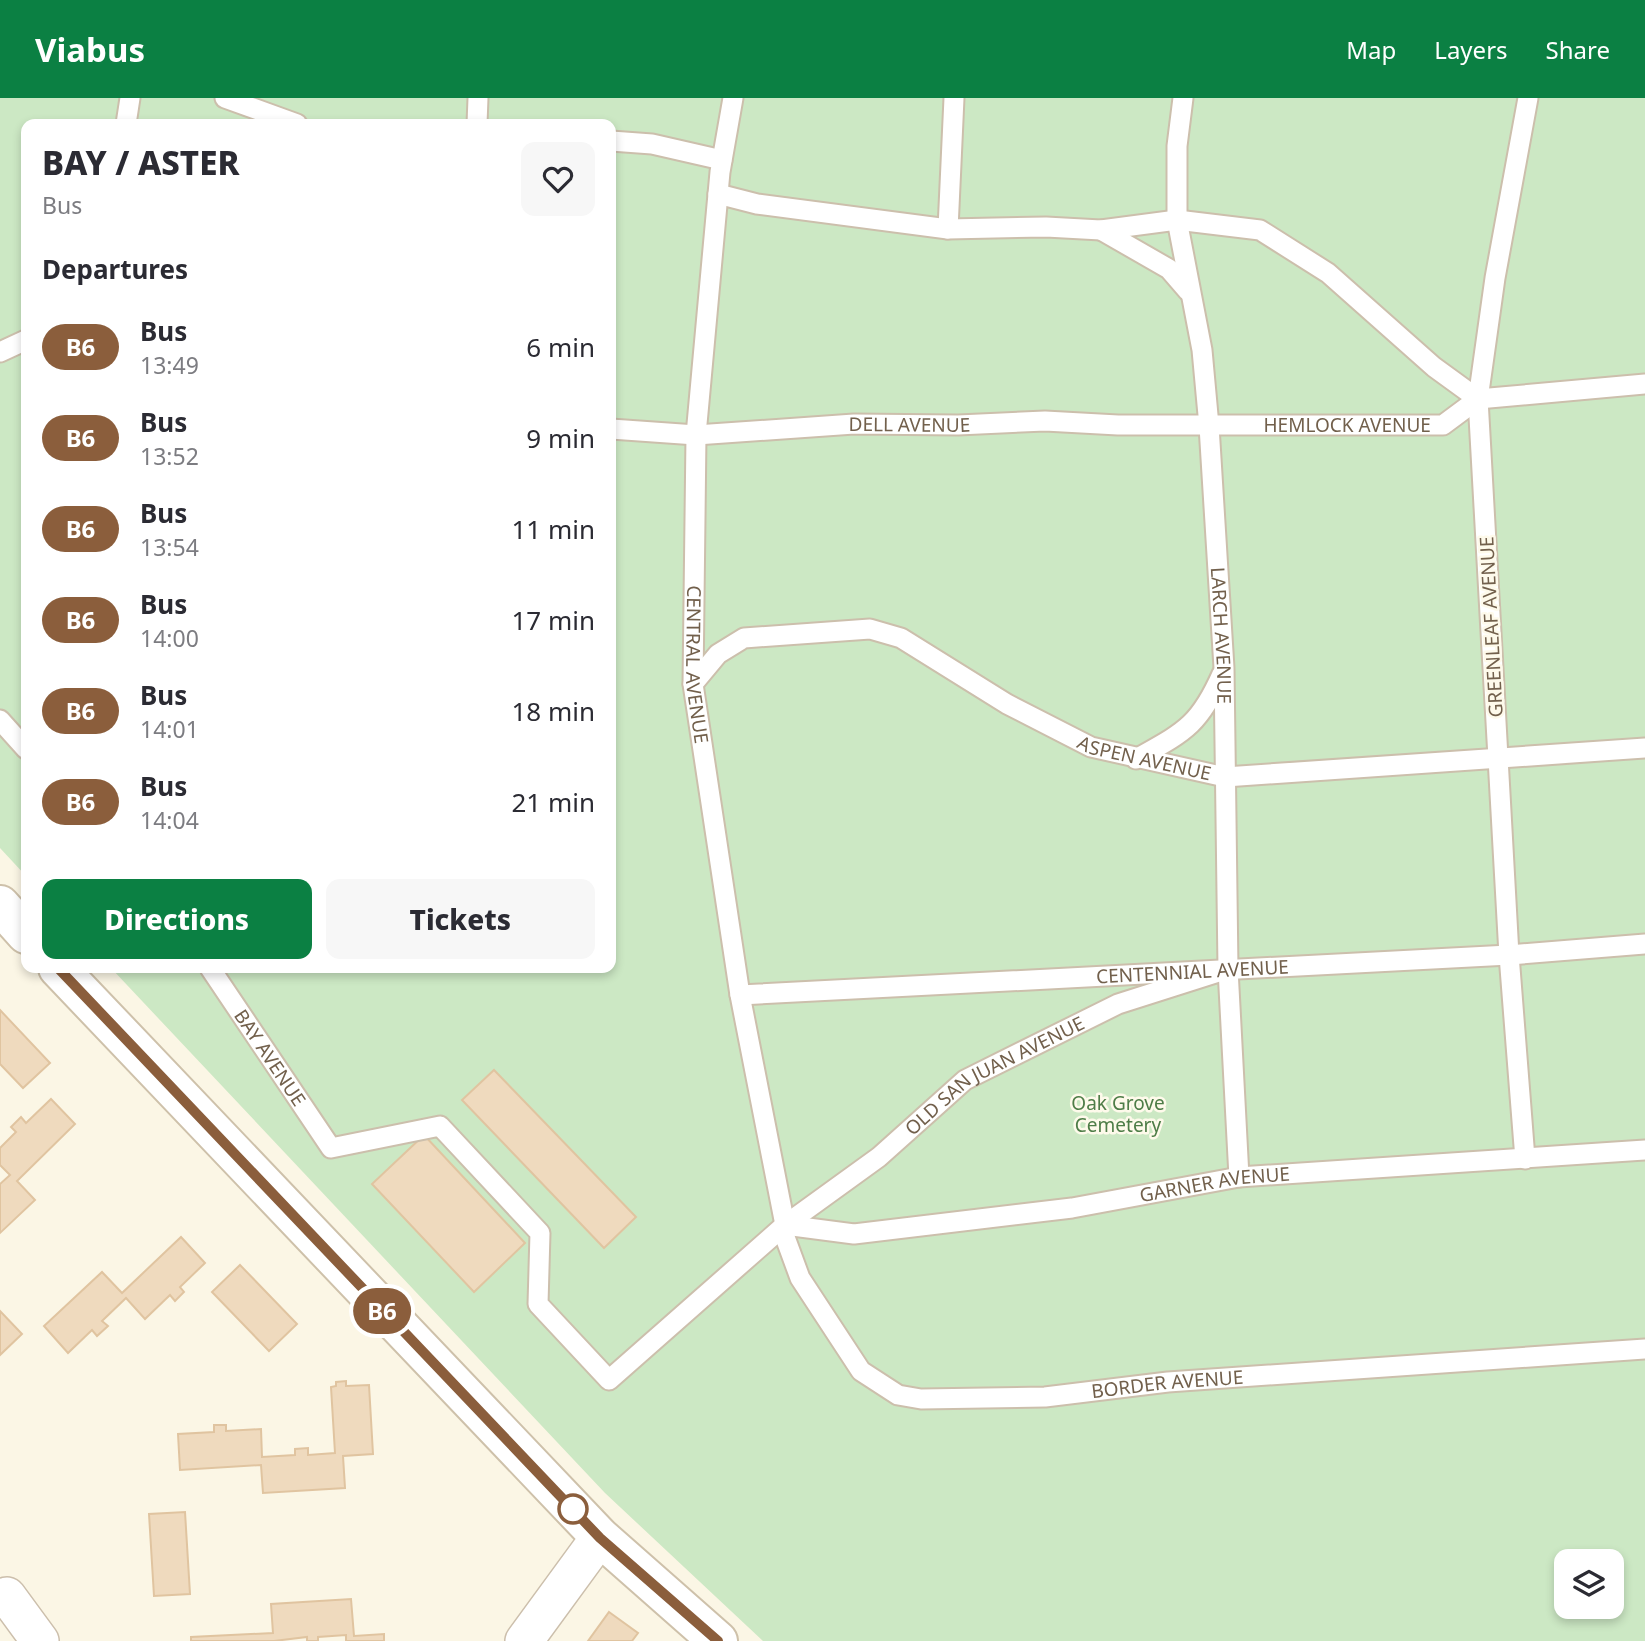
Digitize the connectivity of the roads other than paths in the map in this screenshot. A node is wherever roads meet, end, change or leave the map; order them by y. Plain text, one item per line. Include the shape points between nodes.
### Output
1 (130, 98) edge
2 (225, 98) edge
3 (478, 98) edge
4 (733, 98) edge
5 (954, 98) edge
6 (1183, 98) edge
7 (1528, 98) edge
8 (127, 119) edge
9 (283, 119) edge
10 (477, 119) edge
11 (616, 141) edge
12 (722, 160) junction
13 (718, 194) junction
14 (1177, 220) junction
15 (948, 229) junction
16 (1101, 230) junction
17 (1189, 292) junction
18 (21, 342) edge
19 (0, 352) edge
20 (1645, 384) edge
21 (1478, 399) junction
22 (1209, 425) junction
23 (616, 429) edge
24 (696, 435) junction
25 (1224, 668) junction
26 (693, 684) junction
27 (0, 720) edge
28 (21, 743) edge
29 (1645, 748) edge
30 (1136, 759) junction
31 (1499, 760) junction
32 (1225, 777) junction
33 (1645, 944) edge
34 (1508, 955) junction
35 (1228, 969) junction
36 (63, 973) edge
37 (213, 973) edge
38 (740, 995) junction
39 (331, 1148) joint
40 (1645, 1150) edge
41 (1525, 1159) junction
42 (1239, 1177) junction
43 (784, 1227) junction
44 (1645, 1349) edge
45 (600, 1538) junction
46 (7, 1595) dead end
47 (40, 1641) edge
48 (524, 1641) edge
49 (718, 1641) edge

1 - 8 lane
2 - 9 lane
3 - 10 lane
4 - 12 lane, CENTRAL AVENUE
5 - 15 lane
6 - 14 lane, LARCH AVENUE via 1177,146
7 - 21 lane, GREENLEAF AVENUE
11 - 12 lane via 652,144
12 - 13 lane, CENTRAL AVENUE
13 - 15 lane via 757,204
13 - 24 lane, CENTRAL AVENUE
14 - 16 lane
14 - 17 lane, LARCH AVENUE
14 - 21 lane via 1260,230 1328,273 1434,367
15 - 16 lane
16 - 17 lane via 1169,269
17 - 22 lane, LARCH AVENUE via 1202,350
18 - 19 lane
20 - 21 lane
21 - 22 lane, HEMLOCK AVENUE via 1443,425
21 - 31 lane, GREENLEAF AVENUE
22 - 24 lane, DELL AVENUE via 1045,421 854,424
22 - 25 lane, LARCH AVENUE
23 - 24 lane, DELL AVENUE
24 - 26 lane, CENTRAL AVENUE
25 - 30 lane via 1208,705 1191,724
25 - 32 lane, LARCH AVENUE
26 - 30 lane, ASPEN AVENUE via 718,654 744,638 870,629 901,638 1007,704 1091,747
26 - 38 lane, CENTRAL AVENUE
27 - 28 lane
29 - 31 lane, ASPEN AVENUE
30 - 32 lane, ASPEN AVENUE
31 - 32 lane, ASPEN AVENUE
31 - 34 lane, GREENLEAF AVENUE
32 - 35 lane, LARCH AVENUE
33 - 34 lane, CENTENNIAL AVENUE
34 - 35 lane, CENTENNIAL AVENUE
34 - 41 lane, GREENLEAF AVENUE
35 - 38 lane, CENTENNIAL AVENUE
35 - 42 lane, LARCH AVENUE
35 - 43 lane, OLD SAN JUAN AVENUE via 1118,1004 965,1080 879,1157
36 - 45 main road
37 - 39 lane, BAY AVENUE
38 - 43 lane, CENTRAL AVENUE
39 - 43 lane, OLD SAN JUAN AVENUE via 440,1126 540,1233 538,1304 609,1380
40 - 41 lane, GARNER AVENUE
41 - 42 lane, GARNER AVENUE
42 - 43 lane, GARNER AVENUE via 1072,1208 854,1234
43 - 44 lane, BORDER AVENUE via 800,1278 861,1371 898,1395 921,1399 1045,1397 1168,1382
45 - 48 street
45 - 49 main road
46 - 47 street

